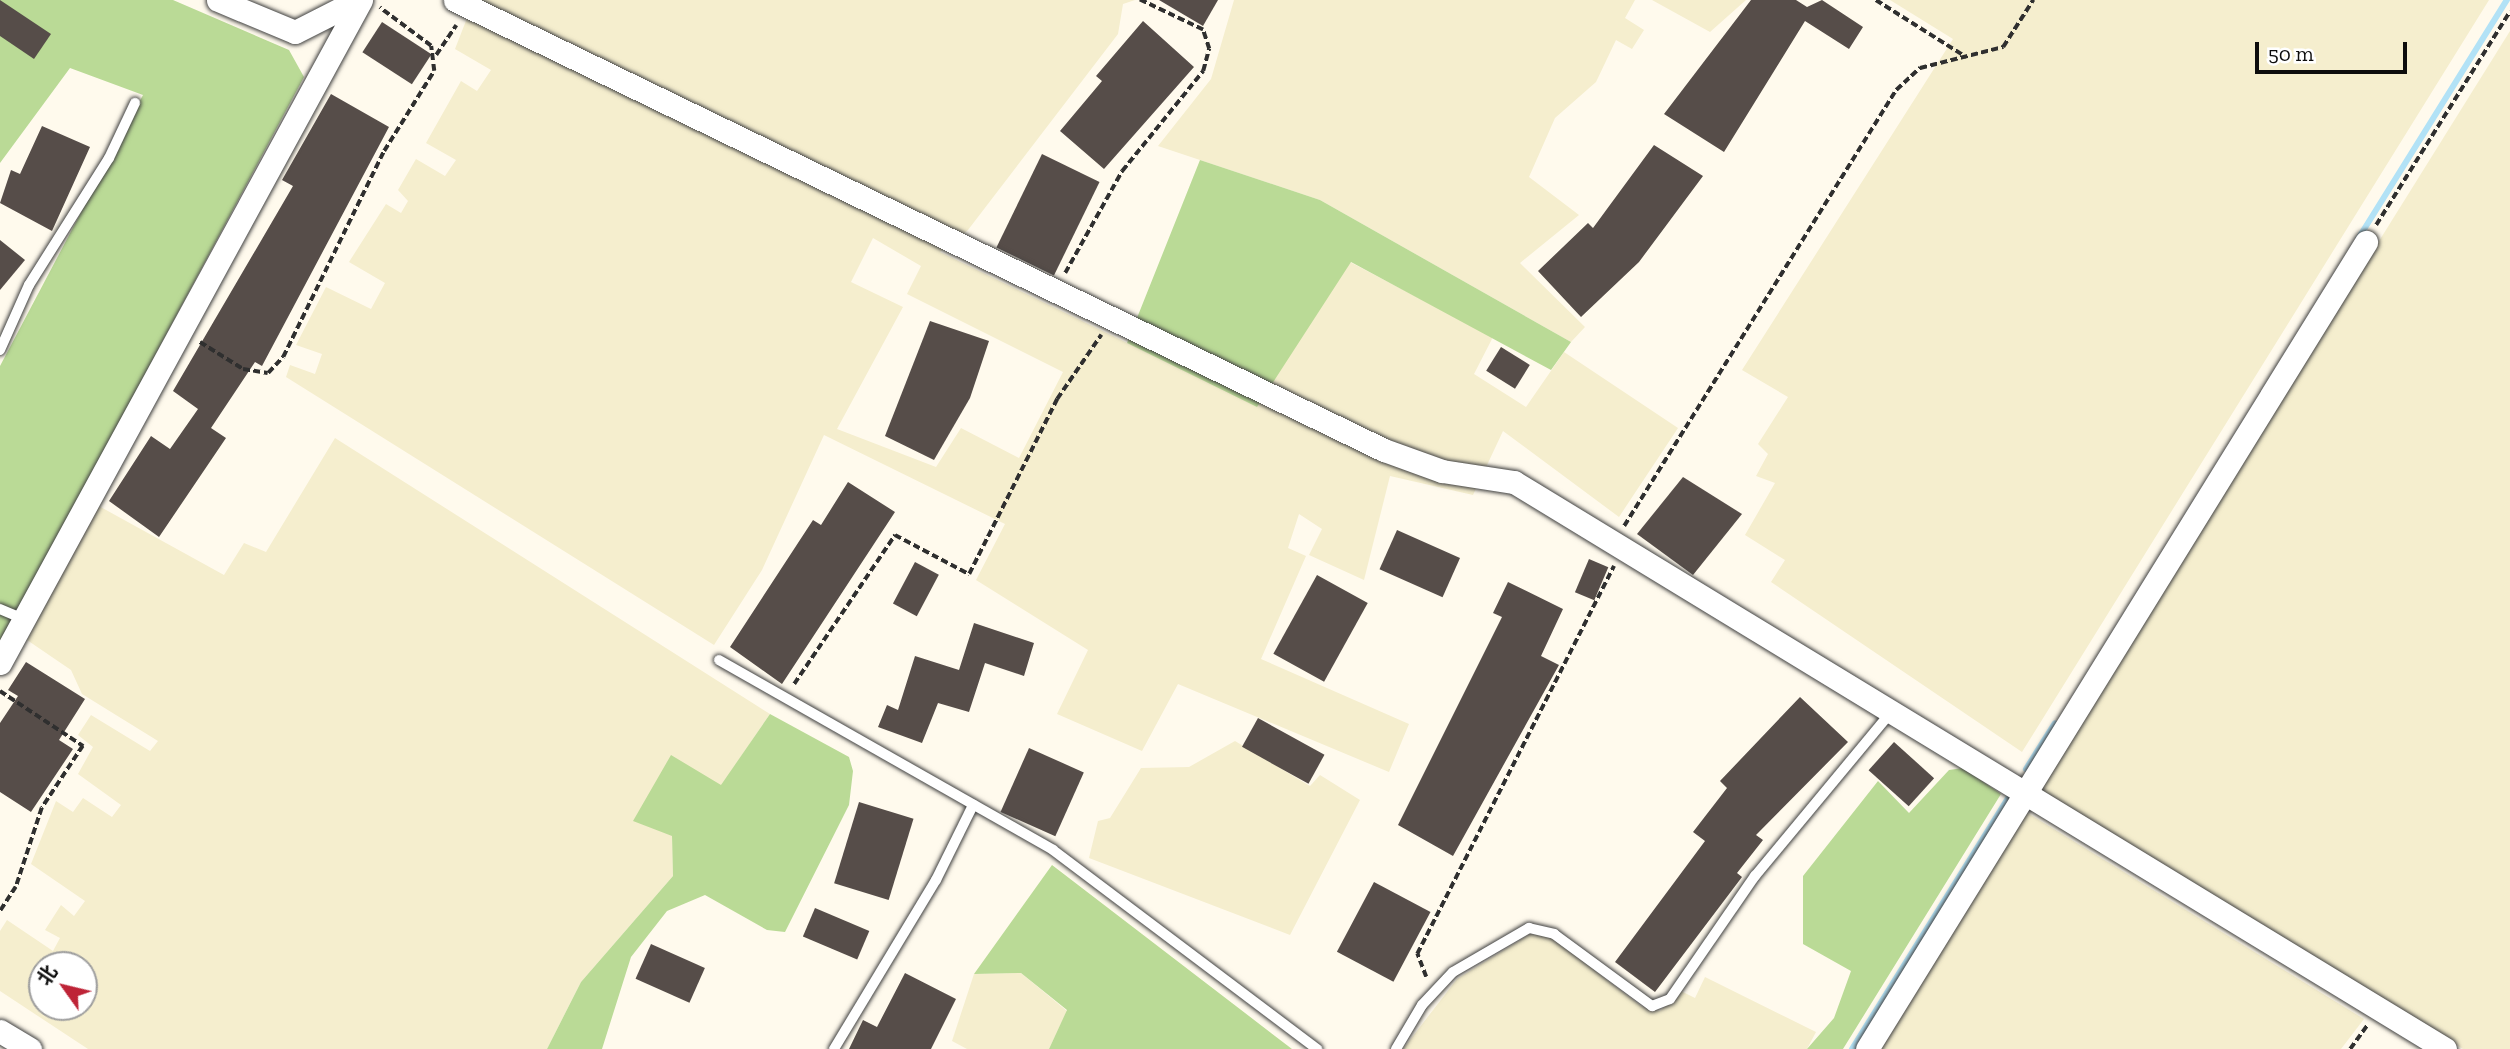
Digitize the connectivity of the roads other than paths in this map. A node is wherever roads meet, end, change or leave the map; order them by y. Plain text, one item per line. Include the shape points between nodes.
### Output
1 (218, 0) edge
2 (365, 2) edge
3 (462, 3) edge
4 (135, 103) dead end
5 (2366, 242) road end
6 (0, 350) edge
7 (0, 609) edge
8 (24, 619) junction
9 (719, 660) dead end
10 (0, 663) edge
11 (1893, 710) junction
12 (2027, 790) junction
13 (973, 805) junction
14 (0, 1031) edge
15 (30, 1049) edge
16 (834, 1049) edge
17 (1317, 1049) edge
18 (1396, 1049) edge
19 (1867, 1049) edge
20 (2445, 1049) edge

1 - 2 street via 295,32
2 - 8 street
3 - 11 street via 1110,322 1269,391 1384,450 1442,471 1514,482
4 - 6 lane via 109,158 29,285
5 - 12 street
7 - 8 lane
8 - 10 street
9 - 13 lane
11 - 12 street
11 - 18 lane via 1755,876 1670,999 1652,1006 1554,934 1529,928 1453,972
12 - 19 street
12 - 20 street
13 - 16 lane via 936,880
13 - 17 lane via 1053,850
14 - 15 street

